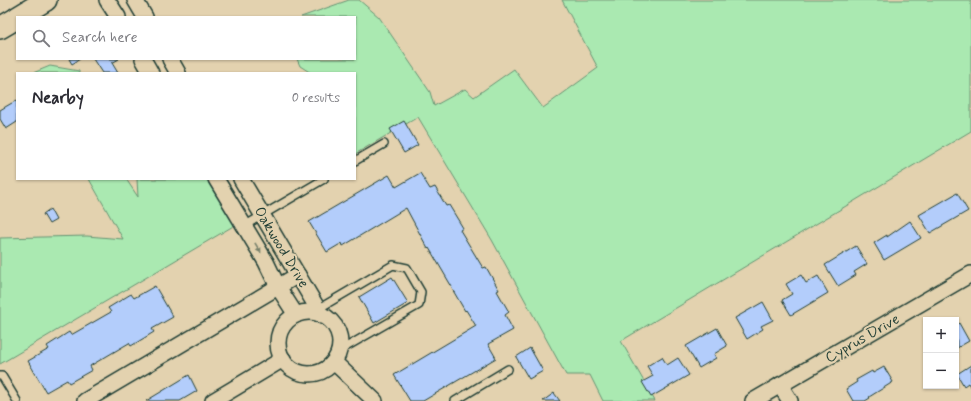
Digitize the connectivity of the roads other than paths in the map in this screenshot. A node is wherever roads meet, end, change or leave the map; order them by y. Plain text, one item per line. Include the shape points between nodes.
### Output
1 (46, 0) edge
2 (107, 0) edge
3 (135, 0) edge
4 (19, 16) edge
5 (117, 16) edge
6 (144, 16) edge
7 (16, 18) edge
8 (0, 28) edge
9 (144, 60) edge
10 (171, 60) edge
11 (150, 72) edge
12 (177, 72) edge
13 (384, 144) dead end
14 (356, 160) edge
15 (217, 180) edge
16 (242, 180) edge
17 (322, 180) edge
18 (262, 215) junction
19 (244, 226) junction
20 (971, 274) edge
21 (298, 275) junction
22 (278, 287) junction
23 (320, 312) junction
24 (296, 315) junction
25 (336, 356) junction
26 (283, 359) junction
27 (508, 369) dead end
28 (0, 376) edge
29 (780, 385) junction
30 (17, 401) edge
31 (85, 401) edge
32 (213, 401) edge
33 (375, 401) edge
34 (455, 401) edge
35 (753, 401) edge
36 (790, 401) edge

1 - 4 main road
2 - 5 street
3 - 6 street
7 - 8 main road
9 - 11 street
10 - 12 street
13 - 14 lane
15 - 19 street, Oakwood Drive
16 - 18 street, Oakwood Drive
17 - 18 lane
18 - 19 lane
18 - 21 street, Oakwood Drive
19 -> 22 street, Oakwood Drive
20 - 29 street, Cyprus Drive
21 - 22 street
21 - 23 street, Oakwood Drive
22 - 24 street, Oakwood Drive
22 - 31 street
23 - 24 street
23 - 25 street via 333,324 338,333 340,343
23 - 25 lane via 393,265 407,268 421,292 419,304
24 - 26 street via 282,328 279,338
25 - 26 street via 326,369 307,374 297,372
25 - 33 street
26 - 32 street
27 - 34 lane
28 - 30 lane
29 - 35 street, Cyprus Drive
29 - 36 street

